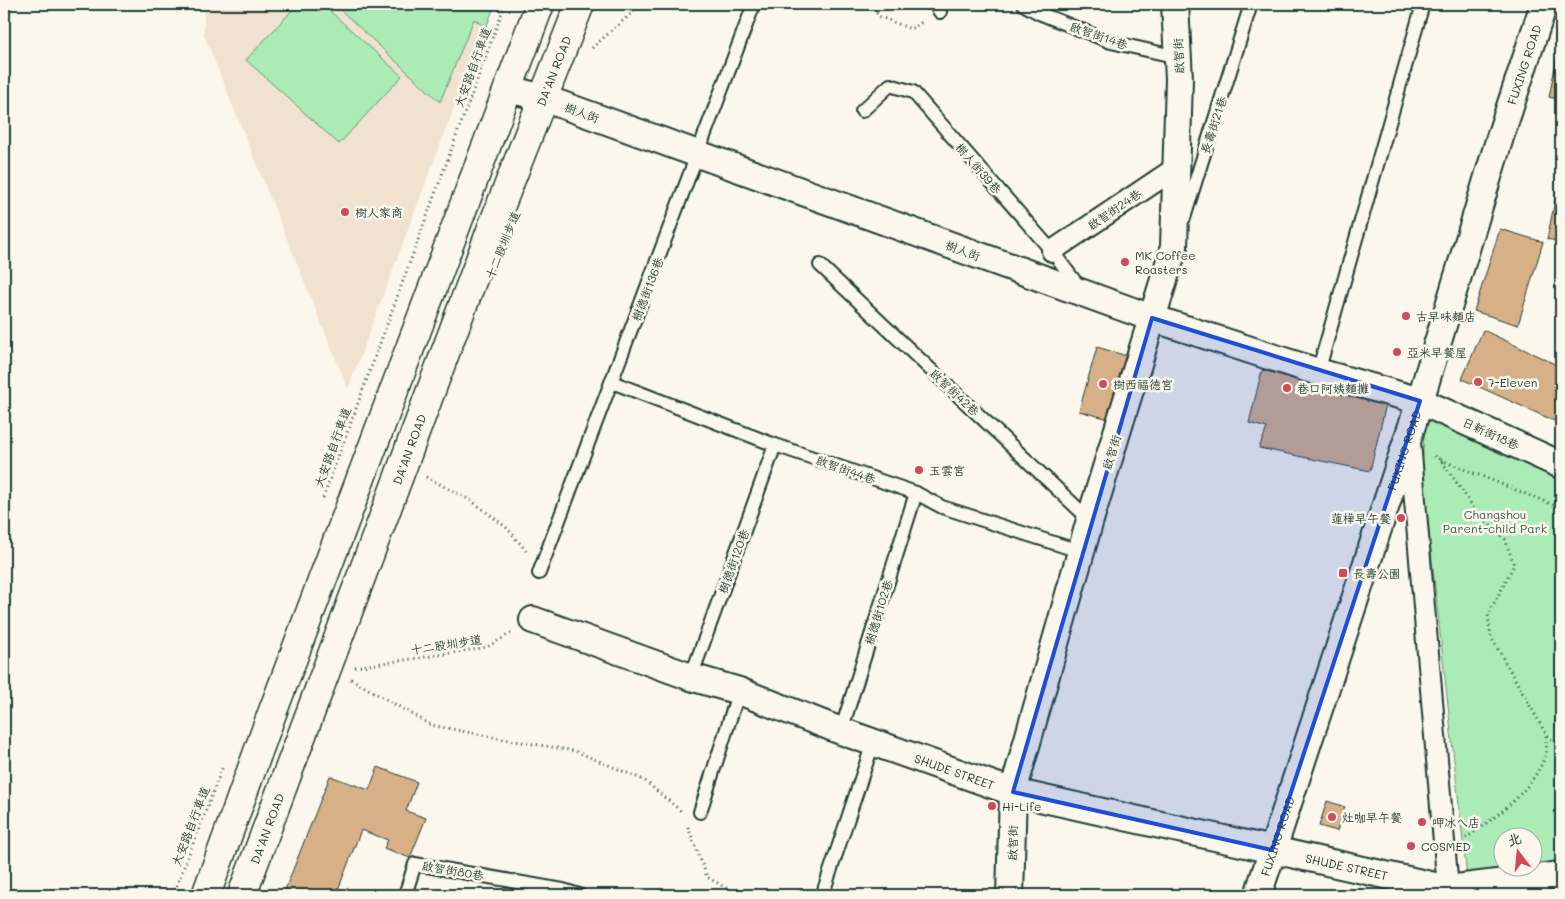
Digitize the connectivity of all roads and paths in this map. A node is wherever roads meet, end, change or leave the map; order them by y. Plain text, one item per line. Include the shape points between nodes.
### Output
1 (505, 4) edge
2 (540, 4) edge
3 (580, 4) edge
4 (642, 4) edge
5 (754, 4) edge
6 (872, 4) edge
7 (1023, 4) edge
8 (1175, 4) edge
9 (1252, 4) edge
10 (1423, 4) edge
11 (1544, 4) edge
12 (938, 8) edge
13 (585, 54) dead end
14 (1178, 57) junction
15 (508, 90) junction
16 (543, 98) junction
17 (862, 111) dead end
18 (698, 155) junction
19 (1177, 166) junction
20 (1174, 246) junction
21 (1052, 251) junction
22 (820, 264) dead end
23 (1085, 294) junction
24 (1152, 318) junction
25 (1318, 372) junction
26 (612, 382) junction
27 (1420, 401) junction
28 (1409, 443) junction
29 (775, 445) junction
30 (1441, 460) junction
31 (1561, 465) edge
32 (422, 475) dead end
33 (916, 493) junction
34 (323, 498) dead end
35 (1561, 508) edge
36 (1090, 520) junction
37 (1082, 552) junction
38 (539, 573) joint
39 (533, 620) joint
40 (350, 670) dead end
41 (344, 675) dead end
42 (691, 677) junction
43 (739, 691) junction
44 (841, 731) junction
45 (1546, 734) junction
46 (874, 743) junction
47 (1561, 748) edge
48 (224, 762) dead end
49 (1012, 792) junction
50 (700, 812) dead end
51 (683, 813) dead end
52 (686, 822) dead end
53 (1272, 850) junction
54 (1445, 853) junction
55 (1561, 876) edge
56 (824, 890) dead end
57 (562, 892) edge
58 (1455, 893) edge
59 (173, 895) edge
60 (206, 895) edge
61 (242, 895) edge
62 (406, 895) edge
63 (579, 895) edge
64 (738, 895) edge
65 (1010, 895) edge
66 (1258, 895) edge

1 - 34 path, 大安路自行車道
2 - 15 street
3 - 16 street, DA'AN ROAD
4 - 13 path
5 - 18 lane, 樹德街136巷
6 - 12 path via 878,16 911,29
7 - 14 lane, 啟智街14巷 via 1111,42
8 - 14 street, 啟智街
9 - 20 lane, 長壽街21巷
10 - 25 lane
11 - 27 street, FUXING ROAD
14 - 19 street, 啟智街
15 - 16 street, 樹人街
15 - 60 street via 267,725
16 - 18 street, 樹人街
16 - 61 street, DA'AN ROAD
17 - 21 lane, 樹人街39巷 via 890,85 913,92
18 - 23 street, 樹人街
18 - 26 lane, 樹德街136巷
19 - 20 street, 啟智街
19 - 21 street, 啟智街24巷
20 - 24 street, 啟智街
21 - 23 lane, 樹人街39巷
22 - 36 lane, 啟智街42巷
23 - 24 street, 樹人街
24 - 25 street, 樹人街
24 - 36 street, 啟智街
25 - 27 street, 樹人街
26 - 29 lane, 啟智街44巷
26 - 38 lane, 樹德街136巷
27 - 28 street
27 - 31 street, 日新街18巷
27 - 53 street, FUXING ROAD
28 - 30 path
28 - 54 street
29 - 33 lane, 啟智街44巷
29 - 42 lane, 樹德街120巷
30 - 35 path
30 - 45 path via 1478,514 1505,539 1514,565 1488,615 1491,637
32 - 38 path via 472,501 506,528 528,553
33 - 37 lane, 啟智街44巷 via 942,507
33 - 44 lane, 樹德街102巷
36 - 37 street, 啟智街
37 - 49 street, 啟智街
39 - 40 path, 十二股圳步道 via 487,647 357,665
39 - 42 street, SHUDE STREET
41 - 51 path via 431,725 576,751 644,780
42 - 43 street, SHUDE STREET
43 - 44 street, SHUDE STREET
43 - 50 lane
44 - 46 street, SHUDE STREET
45 - 47 path
45 - 54 path via 1546,752 1530,784 1501,812
46 - 49 street, SHUDE STREET
46 - 56 lane
48 - 59 path, 大安路自行車道
49 - 53 street, SHUDE STREET
49 - 65 street, 啟智街
52 - 64 path via 707,877
53 - 58 street, SHUDE STREET
53 - 66 street, FUXING ROAD
54 - 58 street
55 - 58 street, SHUDE STREET
57 - 62 lane, 啟智街80巷 via 415,864
57 - 63 lane, 啟智街80巷

